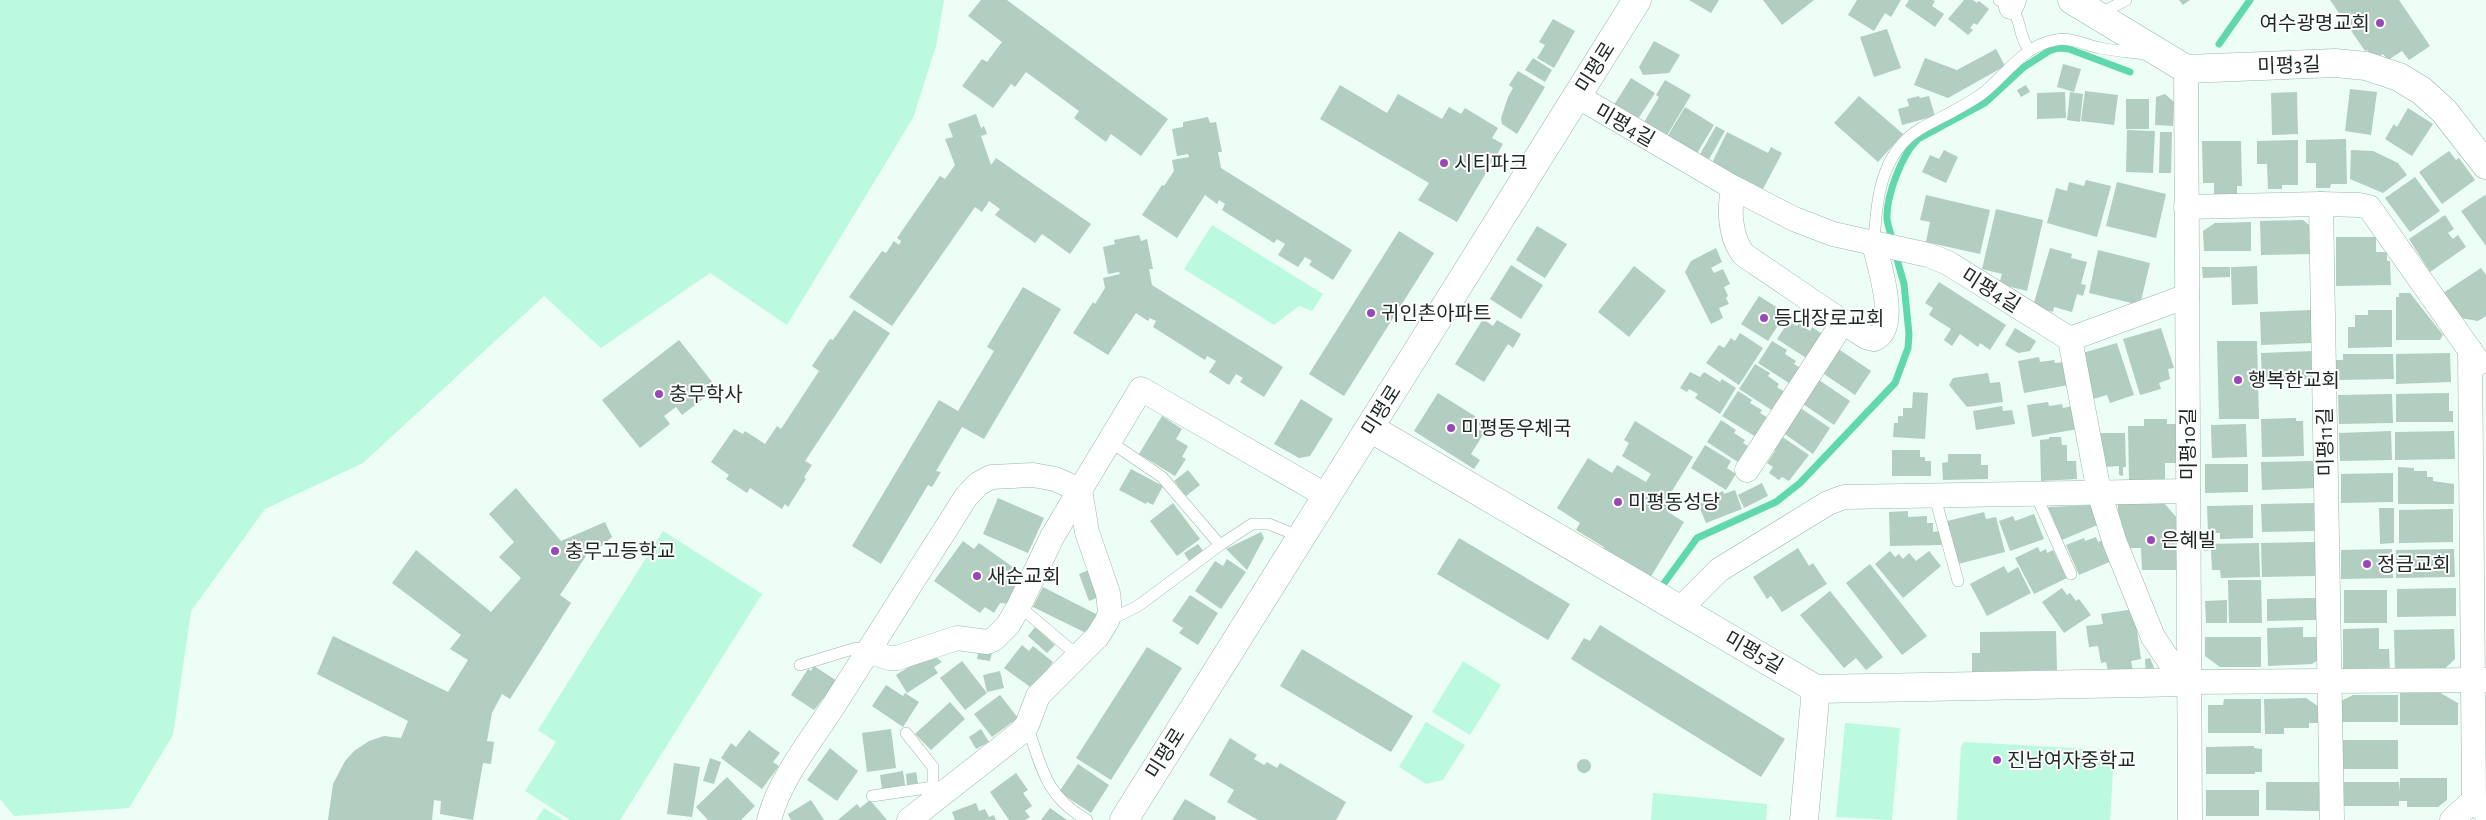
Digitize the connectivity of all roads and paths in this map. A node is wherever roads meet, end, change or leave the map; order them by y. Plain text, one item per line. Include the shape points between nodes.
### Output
1 (1637, 0) edge
2 (2072, 0) edge
3 (2126, 0) edge
4 (2008, 2) edge
5 (2097, 15) junction
6 (2029, 50) junction
7 (2175, 63) junction
8 (1577, 96) junction
9 (2486, 165) edge
10 (1734, 188) junction
11 (2321, 204) junction
12 (2186, 207) junction
13 (1878, 245) junction
14 (2187, 296) junction
15 (1843, 322) junction
16 (2070, 339) junction
17 (2478, 344) edge
18 (2486, 372) edge
19 (1370, 428) junction
20 (1109, 441) junction
21 (1747, 470) dead end
22 (1080, 490) junction
23 (2188, 491) junction
24 (2099, 492) junction
25 (2035, 493) junction
26 (1934, 494) junction
27 (1327, 496) junction
28 (1301, 537) junction
29 (1220, 544) junction
30 (2071, 574) dead end
31 (1958, 581) dead end
32 (1019, 606) junction
33 (1680, 609) junction
34 (1107, 622) junction
35 (868, 650) junction
36 (1077, 655) junction
37 (800, 665) dead end
38 (2479, 680) edge
39 (2330, 681) junction
40 (2190, 682) junction
41 (1816, 689) junction
42 (1027, 724) junction
43 (906, 733) dead end
44 (872, 796) dead end
45 (927, 805) edge
46 (2480, 807) edge
47 (769, 820) edge
48 (1087, 820) edge
49 (1124, 820) edge
50 (1804, 820) edge
51 (2190, 820) edge
52 (2332, 820) edge
53 (2452, 820) edge

1 - 8 street, 미평로
2 - 5 street
3 - 5 lane
4 - 6 lane via 2017,15
5 - 7 street
6 - 7 lane via 2041,43 2061,39
6 - 13 lane via 1983,93 1919,130 1899,147 1888,166 1879,194
7 - 9 street, 미평3길 via 2335,63 2366,66 2399,77 2422,91 2444,111
7 - 12 street, 미평10길
8 - 10 street, 미평4길
8 - 19 street, 미평로
10 - 13 street, 미평4길 via 1813,227
10 - 15 street via 1730,210 1742,253
11 - 12 street
11 - 17 street via 2368,207
11 - 39 street, 미평11길
12 - 14 street, 미평10길
13 - 15 street via 1886,302 1885,327 1878,337 1872,338
13 - 16 street, 미평4길 via 1948,263
14 - 16 street
14 - 23 street, 미평10길
15 - 21 street
16 - 24 street
17 - 18 street
17 - 38 street
19 - 27 street, 미평로
19 - 33 street, 미평5길
20 - 22 street
20 - 27 street via 1141,389
20 - 29 lane via 1162,476
22 - 32 street via 1052,537
22 - 34 street via 1087,532 1108,593 1110,612
22 - 35 street via 1056,479 1033,474 991,477 978,484 966,497
23 - 24 street
23 - 40 street, 미평10길
24 - 25 street
24 - 40 street via 2150,630 2170,662
25 - 26 street
25 - 30 lane
26 - 31 lane
26 - 33 street via 1859,495 1836,500 1719,570
27 - 28 street, 미평로
28 - 29 lane via 1260,522
28 - 49 street, 미평로
29 - 34 lane via 1138,606
32 - 35 street via 1008,625 987,642 957,638 897,658
32 - 36 lane
33 - 41 street, 미평5길
34 - 36 street via 1097,637
35 - 37 lane via 856,648
35 - 47 street via 785,782
36 - 42 street via 1038,696
38 - 39 street
38 - 46 street
39 - 40 street
39 - 52 street
40 - 41 street
40 - 51 street, 미평10길
41 - 50 street
42 - 45 street
42 - 48 lane via 1046,780 1070,810
43 - 45 lane via 932,763
44 - 45 lane
46 - 53 street

